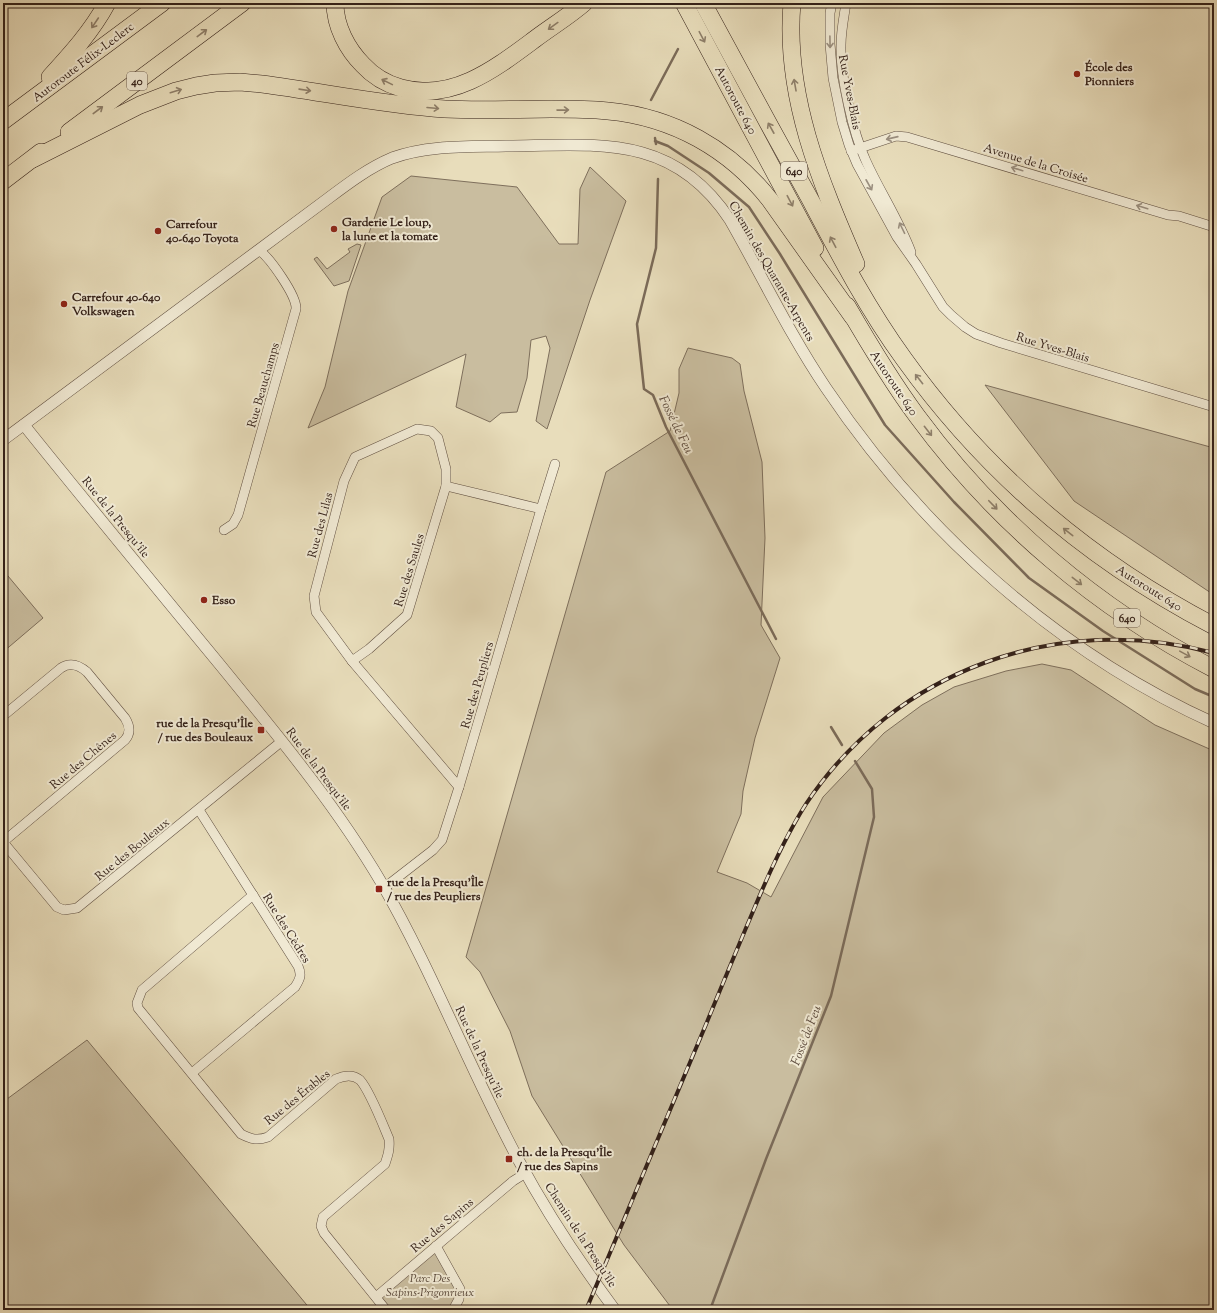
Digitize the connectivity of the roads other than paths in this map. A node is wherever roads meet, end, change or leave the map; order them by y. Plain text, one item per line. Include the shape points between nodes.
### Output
1 (107, 3) edge
2 (162, 3) edge
3 (242, 3) edge
4 (335, 3) edge
5 (584, 3) edge
6 (684, 3) edge
7 (703, 3) edge
8 (792, 3) edge
9 (832, 3) edge
10 (846, 3) edge
11 (25, 105) junction
12 (3, 121) edge
13 (861, 147) junction
14 (851, 150) junction
15 (33, 159) junction
16 (3, 181) edge
17 (1214, 227) edge
18 (259, 250) junction
19 (916, 264) junction
20 (853, 317) junction
21 (888, 336) junction
22 (1214, 407) edge
23 (24, 425) junction
24 (3, 440) edge
25 (555, 464) dead end
26 (446, 486) junction
27 (541, 509) junction
28 (224, 530) dead end
29 (1214, 626) edge
30 (352, 660) junction
31 (1214, 669) edge
32 (3, 716) edge
33 (1214, 724) edge
34 (282, 741) junction
35 (459, 788) junction
36 (199, 810) junction
37 (3, 842) edge
38 (384, 888) junction
39 (253, 895) junction
40 (192, 1073) junction
41 (526, 1173) junction
42 (436, 1246) junction
43 (376, 1296) junction
44 (386, 1310) edge
45 (453, 1310) edge
46 (615, 1310) edge

1 -> 11 highway via 86,37
2 - 11 highway, Autoroute Félix-Leclerc
15 -> 3 highway, 40
5 -> 4 highway via 480,77 447,89 428,92 394,86 366,69 346,42 337,19
6 -> 20 highway, Autoroute 640 / 640
21 -> 7 highway, Autoroute 640 / 640 via 849,273
21 -> 8 highway via 831,206 808,142 793,73 790,35
9 -> 14 street, Rue Yves-Blais via 830,44 833,78
10 - 13 street, Rue Yves-Blais via 841,58 848,102
11 - 12 highway, Autoroute Félix-Leclerc
13 - 14 street, Avenue de la Croisée
17 -> 13 street, Avenue de la Croisée via 907,137 896,136
19 -> 13 street, Rue Yves-Blais
14 -> 19 street, Rue Yves-Blais via 897,237
15 - 16 highway, 40
15 -> 20 highway via 159,97 215,83 262,84 442,109 586,110 628,113 683,130 715,148 738,166 770,200
18 - 23 street, Chemin des Quarante-Arpents
18 - 28 street, Rue Beauchamps via 269,259 295,299 296,309 238,515 233,524
18 - 33 street, Chemin des Quarante-Arpents via 363,174 391,159 413,152 454,148 602,145 638,151 666,162 700,185 721,208 826,389 891,474 945,534 1006,590 1066,637 1131,680
19 - 22 street, Rue Yves-Blais via 943,307 955,320 976,334
20 -> 31 highway, Autoroute 640 / 640 via 886,372 928,431 966,477 1011,523 1054,562 1111,606 1166,642
29 -> 21 highway, Autoroute 640 / 640 via 1169,602 1126,574 1080,542 1035,505 956,424 913,372
23 - 24 street, Chemin des Quarante-Arpents
23 - 34 street, Rue de la Presqu'île
25 - 27 street, Rue des Peupliers
26 - 27 street
26 - 30 street, Rue des Saules via 408,615 369,649
26 - 30 street, Rue des Lilas via 445,463 438,438 431,432 417,428 355,457 344,481 314,596 316,612
27 - 35 street, Rue des Peupliers
30 - 35 street, Rue des Lilas
32 - 37 street, Rue des Chênes via 61,668 74,665 87,672 125,718 130,730 125,740
34 - 36 street, Rue des Bouleaux
34 - 38 street, Rue de la Presqu'île via 331,804
35 - 38 street, Rue des Peupliers via 442,840
36 - 37 street, Rue des Bouleaux via 86,903 73,910 57,907
36 - 39 street, Rue des Cèdres
38 - 41 street, Rue de la Presqu'île
39 - 40 street, Rue des Cèdres via 298,966 300,980 295,987
39 - 40 street, Rue des Érables via 142,990 138,997 138,1008
40 - 43 street, Rue des Érables via 241,1134 260,1140 268,1137 336,1079 343,1076 359,1079 389,1139 390,1148 385,1164 323,1217 321,1226
41 - 42 street, Rue des Sapins
41 - 46 street, Chemin de la Presqu'île via 575,1254
42 - 43 street, Rue des Sapins
42 - 45 street via 460,1289 459,1299
43 - 44 street, Rue des Érables

